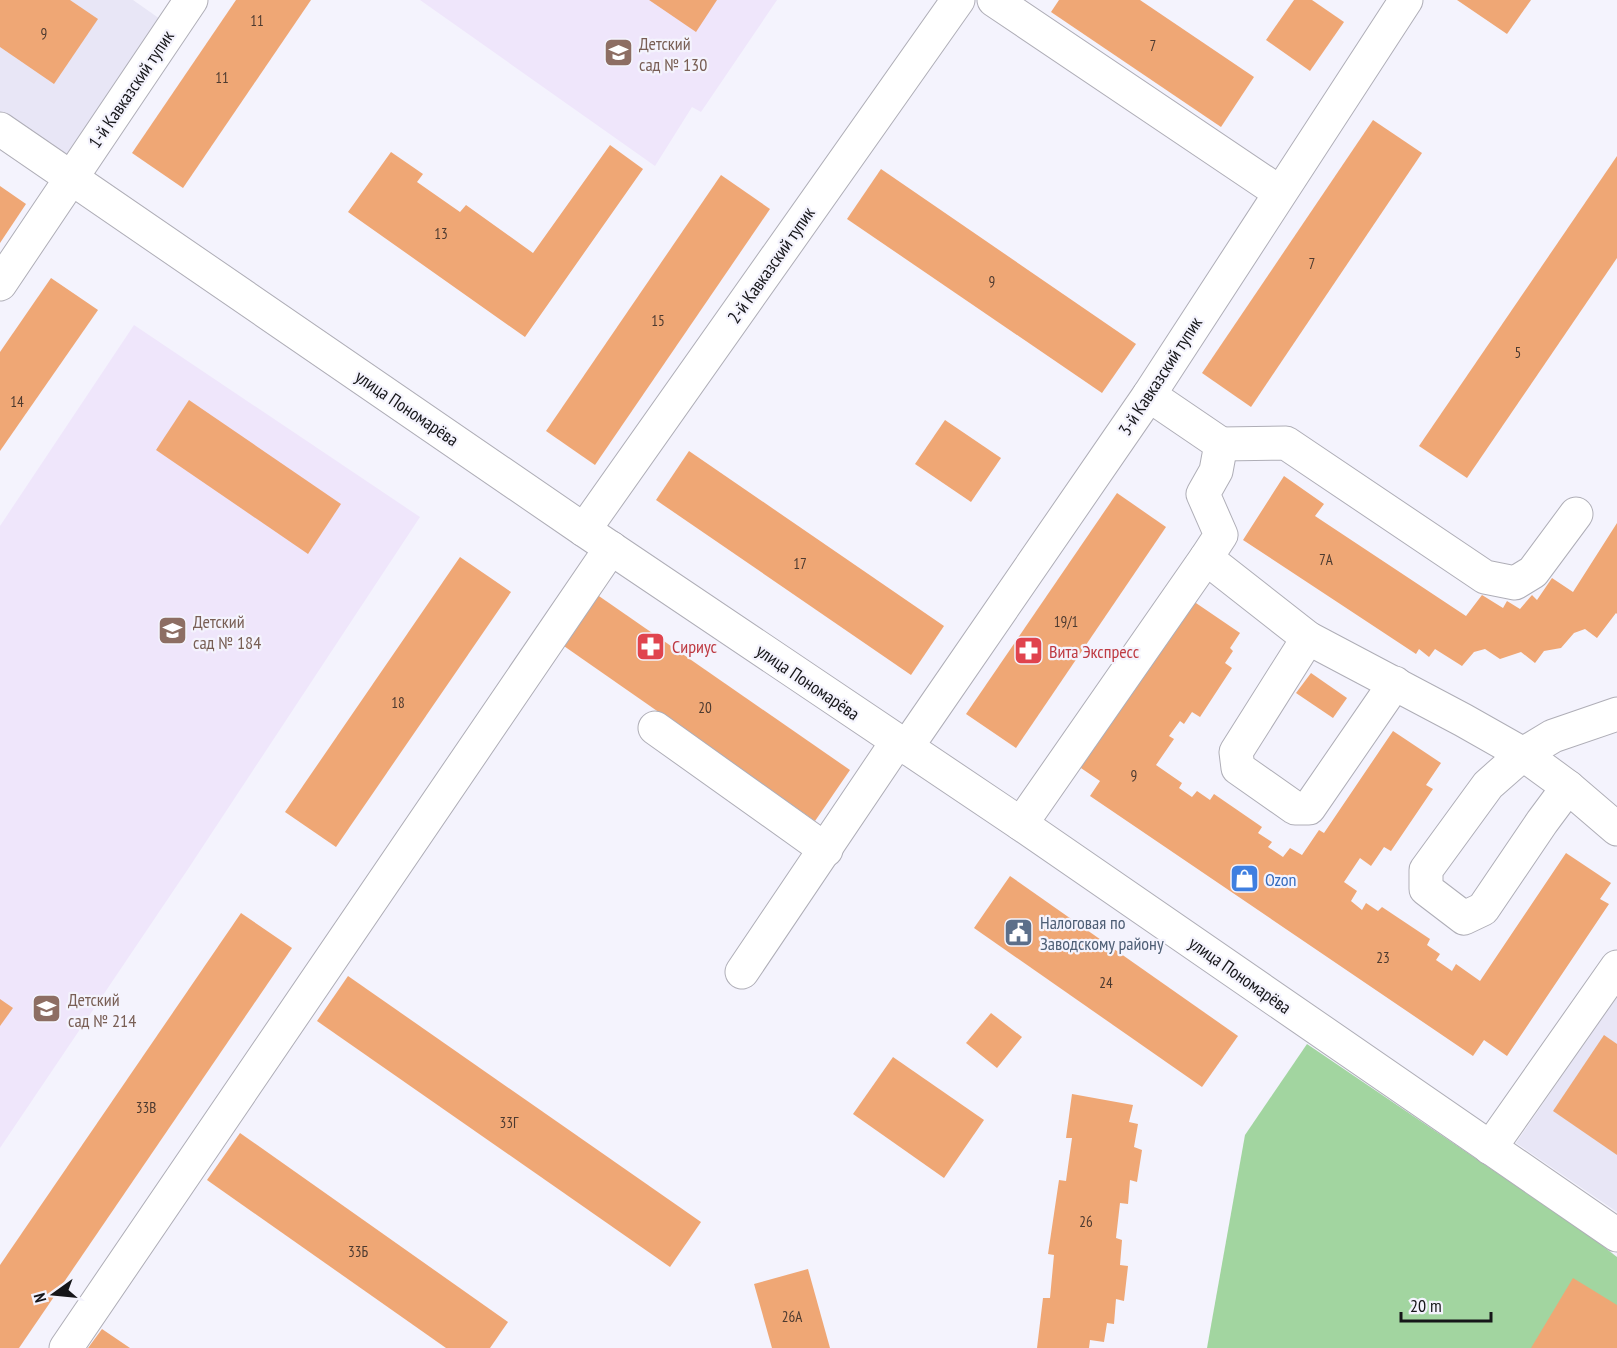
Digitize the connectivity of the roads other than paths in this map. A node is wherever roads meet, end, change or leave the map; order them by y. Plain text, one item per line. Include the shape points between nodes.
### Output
1 (191, 0) edge
2 (958, 0) edge
3 (993, 0) edge
4 (1406, 0) edge
5 (0, 129) edge
6 (71, 178) junction
7 (1279, 192) junction
8 (0, 284) edge
9 (1149, 395) junction
10 (1221, 444) junction
11 (1576, 514) dead end
12 (584, 530) junction
13 (611, 548) junction
14 (1206, 558) junction
15 (1308, 638) junction
16 (1395, 683) junction
17 (1617, 714) edge
18 (656, 728) dead end
19 (901, 745) junction
20 (1523, 754) junction
21 (1568, 788) junction
22 (1021, 824) junction
23 (1617, 829) edge
24 (826, 850) junction
25 (1617, 967) edge
26 (742, 972) dead end
27 (1490, 1148) junction
28 (1617, 1235) edge
29 (66, 1348) edge

1 - 6 street, 1-й Кавказский тупик
2 - 12 street, 2-й Кавказский тупик
3 - 7 street
4 - 7 street, 3-й Кавказский тупик
5 - 6 street, улица Пономарёва
6 - 8 street, 1-й Кавказский тупик
6 - 12 street, улица Пономарёва
7 - 9 street, 3-й Кавказский тупик
9 - 10 street
9 - 19 street, 3-й Кавказский тупик
10 - 11 street via 1286,443 1485,577 1515,583 1533,572
10 - 14 street via 1216,471 1203,494 1221,535
12 - 13 street, улица Пономарёва
13 - 19 street, улица Пономарёва
13 - 29 street
14 - 15 street
14 - 22 street
15 - 16 street
15 - 16 street via 1236,752 1238,768 1295,808 1309,808
16 - 20 street
17 - 20 street via 1553,736
18 - 24 street
19 - 22 street, улица Пономарёва
19 - 24 street, 3-й Кавказский тупик
20 - 21 street
20 - 21 street via 1488,785 1426,870 1426,889 1464,918 1483,909
21 - 23 street
22 - 27 street, улица Пономарёва
24 - 26 street, 3-й Кавказский тупик
25 - 27 street
27 - 28 street, улица Пономарёва

